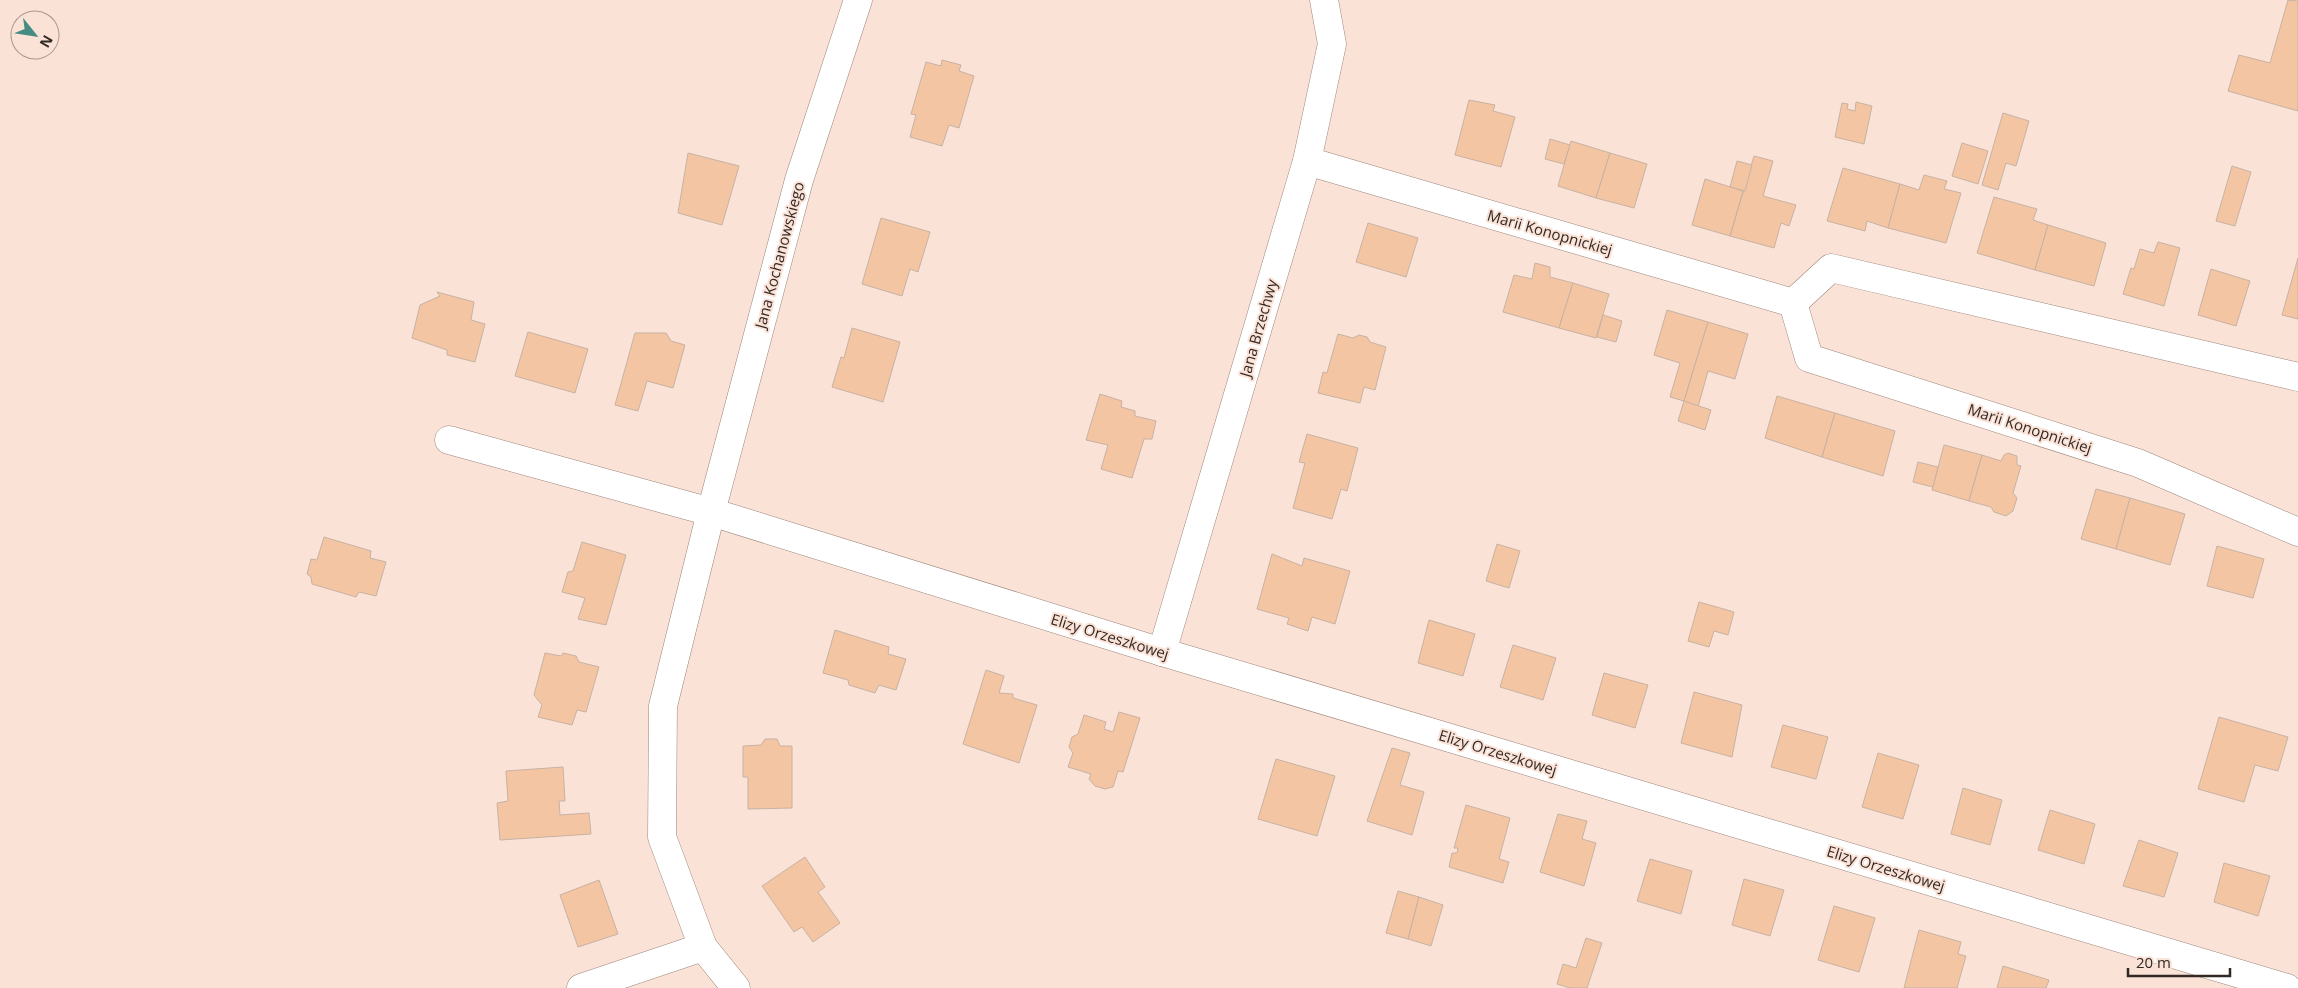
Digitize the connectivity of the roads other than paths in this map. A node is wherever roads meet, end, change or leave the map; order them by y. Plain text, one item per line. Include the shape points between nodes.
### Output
1 (858, 0) edge
2 (1324, 0) edge
3 (1307, 161) junction
4 (1793, 304) junction
5 (2298, 377) edge
6 (449, 440) dead end
7 (711, 512) junction
8 (2298, 532) edge
9 (1162, 652) junction
10 (703, 947) junction
11 (581, 988) edge
12 (736, 988) edge
13 (2287, 988) edge

1 - 7 street, Jana Kochanowskiego via 799,180
2 - 3 street, Jana Brzechwy via 1332,44
3 - 4 street, Marii Konopnickiej
3 - 9 street, Jana Brzechwy
4 - 5 street via 1831,268
4 - 8 street, Marii Konopnickiej via 1809,358 2138,463
6 - 7 street
7 - 9 street, Elizy Orzeszkowej
7 - 10 street, Jana Kochanowskiego via 664,706 662,837
9 - 13 street, Elizy Orzeszkowej
10 - 11 street
10 - 12 street, Jana Kochanowskiego

